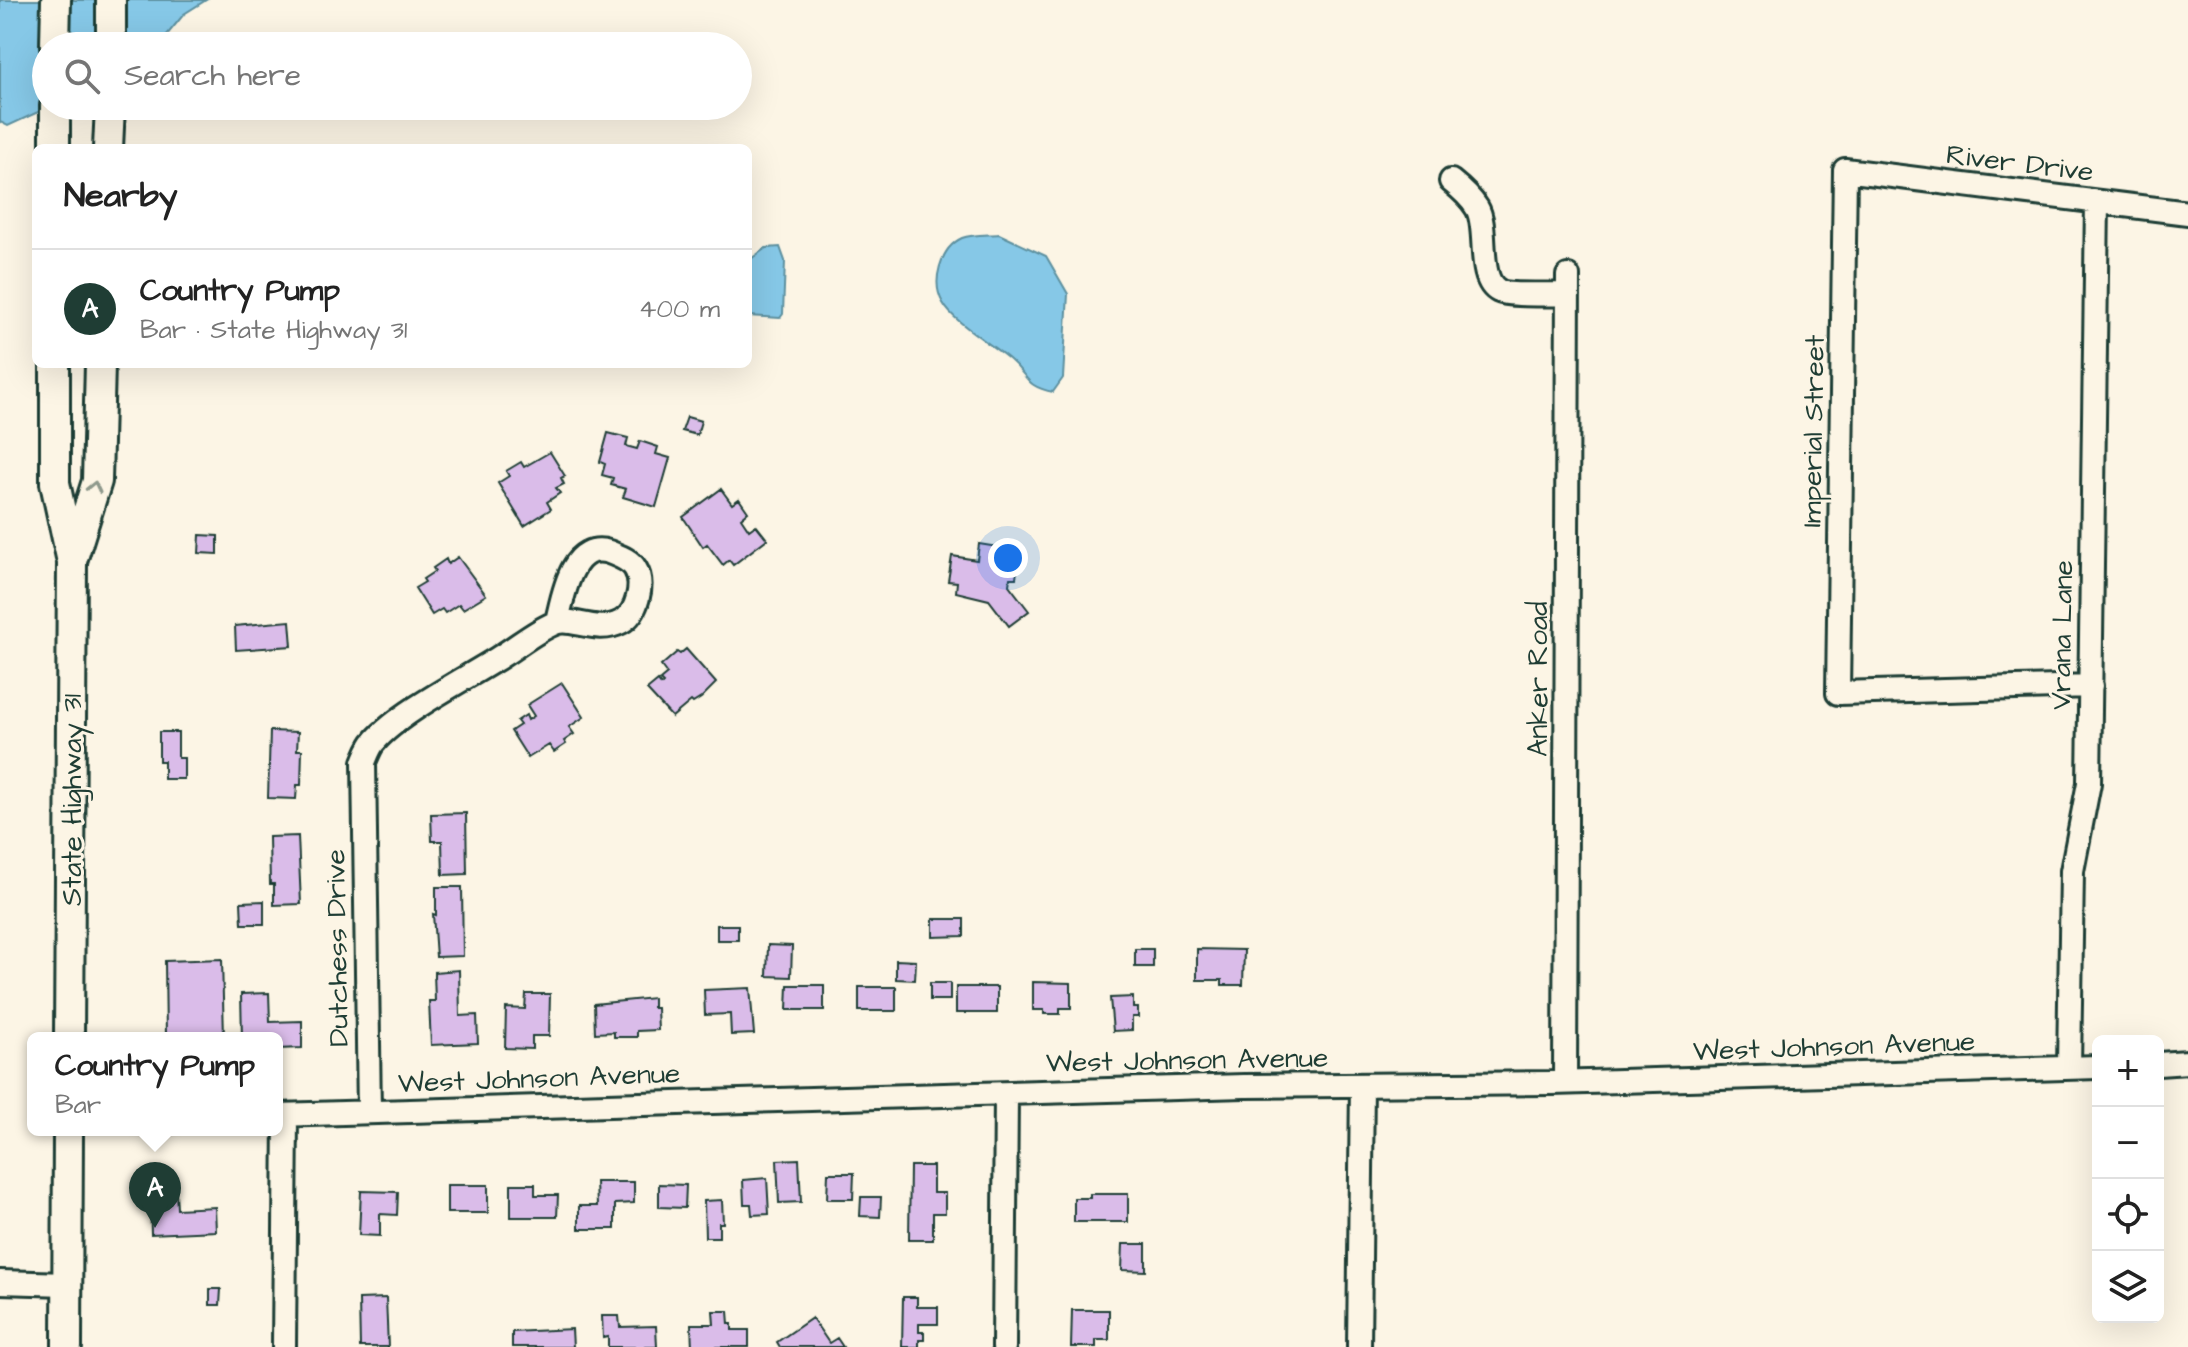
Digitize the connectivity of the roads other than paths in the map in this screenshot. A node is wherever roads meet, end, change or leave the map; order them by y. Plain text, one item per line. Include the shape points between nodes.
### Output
1 (56, 0) edge
2 (111, 0) edge
3 (55, 32) edge
4 (111, 32) edge
5 (55, 120) edge
6 (109, 120) edge
7 (55, 144) edge
8 (108, 144) edge
9 (1845, 170) joint
10 (1451, 181) dead end
11 (2097, 202) junction
12 (2188, 213) edge
13 (55, 368) edge
14 (100, 368) edge
15 (72, 562) junction
16 (557, 621) dead end
17 (2091, 686) junction
18 (69, 1032) edge
19 (2188, 1062) edge
20 (2164, 1064) edge
21 (2092, 1067) edge
22 (2069, 1068) junction
23 (1565, 1082) junction
24 (1362, 1085) junction
25 (1006, 1094) junction
26 (369, 1112) junction
27 (283, 1115) edge
28 (68, 1136) edge
29 (281, 1136) edge
30 (0, 1282) edge
31 (67, 1284) junction
32 (67, 1347) edge
33 (284, 1347) edge
34 (1004, 1347) edge
35 (1359, 1347) edge

1 - 3 main road
2 - 4 main road
5 - 7 main road
6 - 8 main road
9 - 11 street, River Drive
9 - 17 street, Imperial Street via 1838,693
10 - 23 street, Anker Road via 1479,211 1491,284 1500,292 1568,285
11 - 12 street, River Drive
11 - 17 street, Vrana Lane
13 - 15 main road, State Highway 31 via 55,483
15 -> 14 main road, State Highway 31 via 97,481
15 - 18 main road, State Highway 31
16 - 26 street, Dutchess Drive via 404,717 374,741 364,762
17 - 22 street, Vrana Lane via 2089,783 2072,871
19 - 20 street
21 - 22 street, West Johnson Avenue
22 - 23 street, West Johnson Avenue
23 - 24 street, West Johnson Avenue
24 - 25 street, West Johnson Avenue
24 - 35 street
25 - 26 street, West Johnson Avenue
25 - 34 street
26 - 27 street, West Johnson Avenue
28 - 31 main road
29 - 33 street
30 - 31 street
31 - 32 main road

